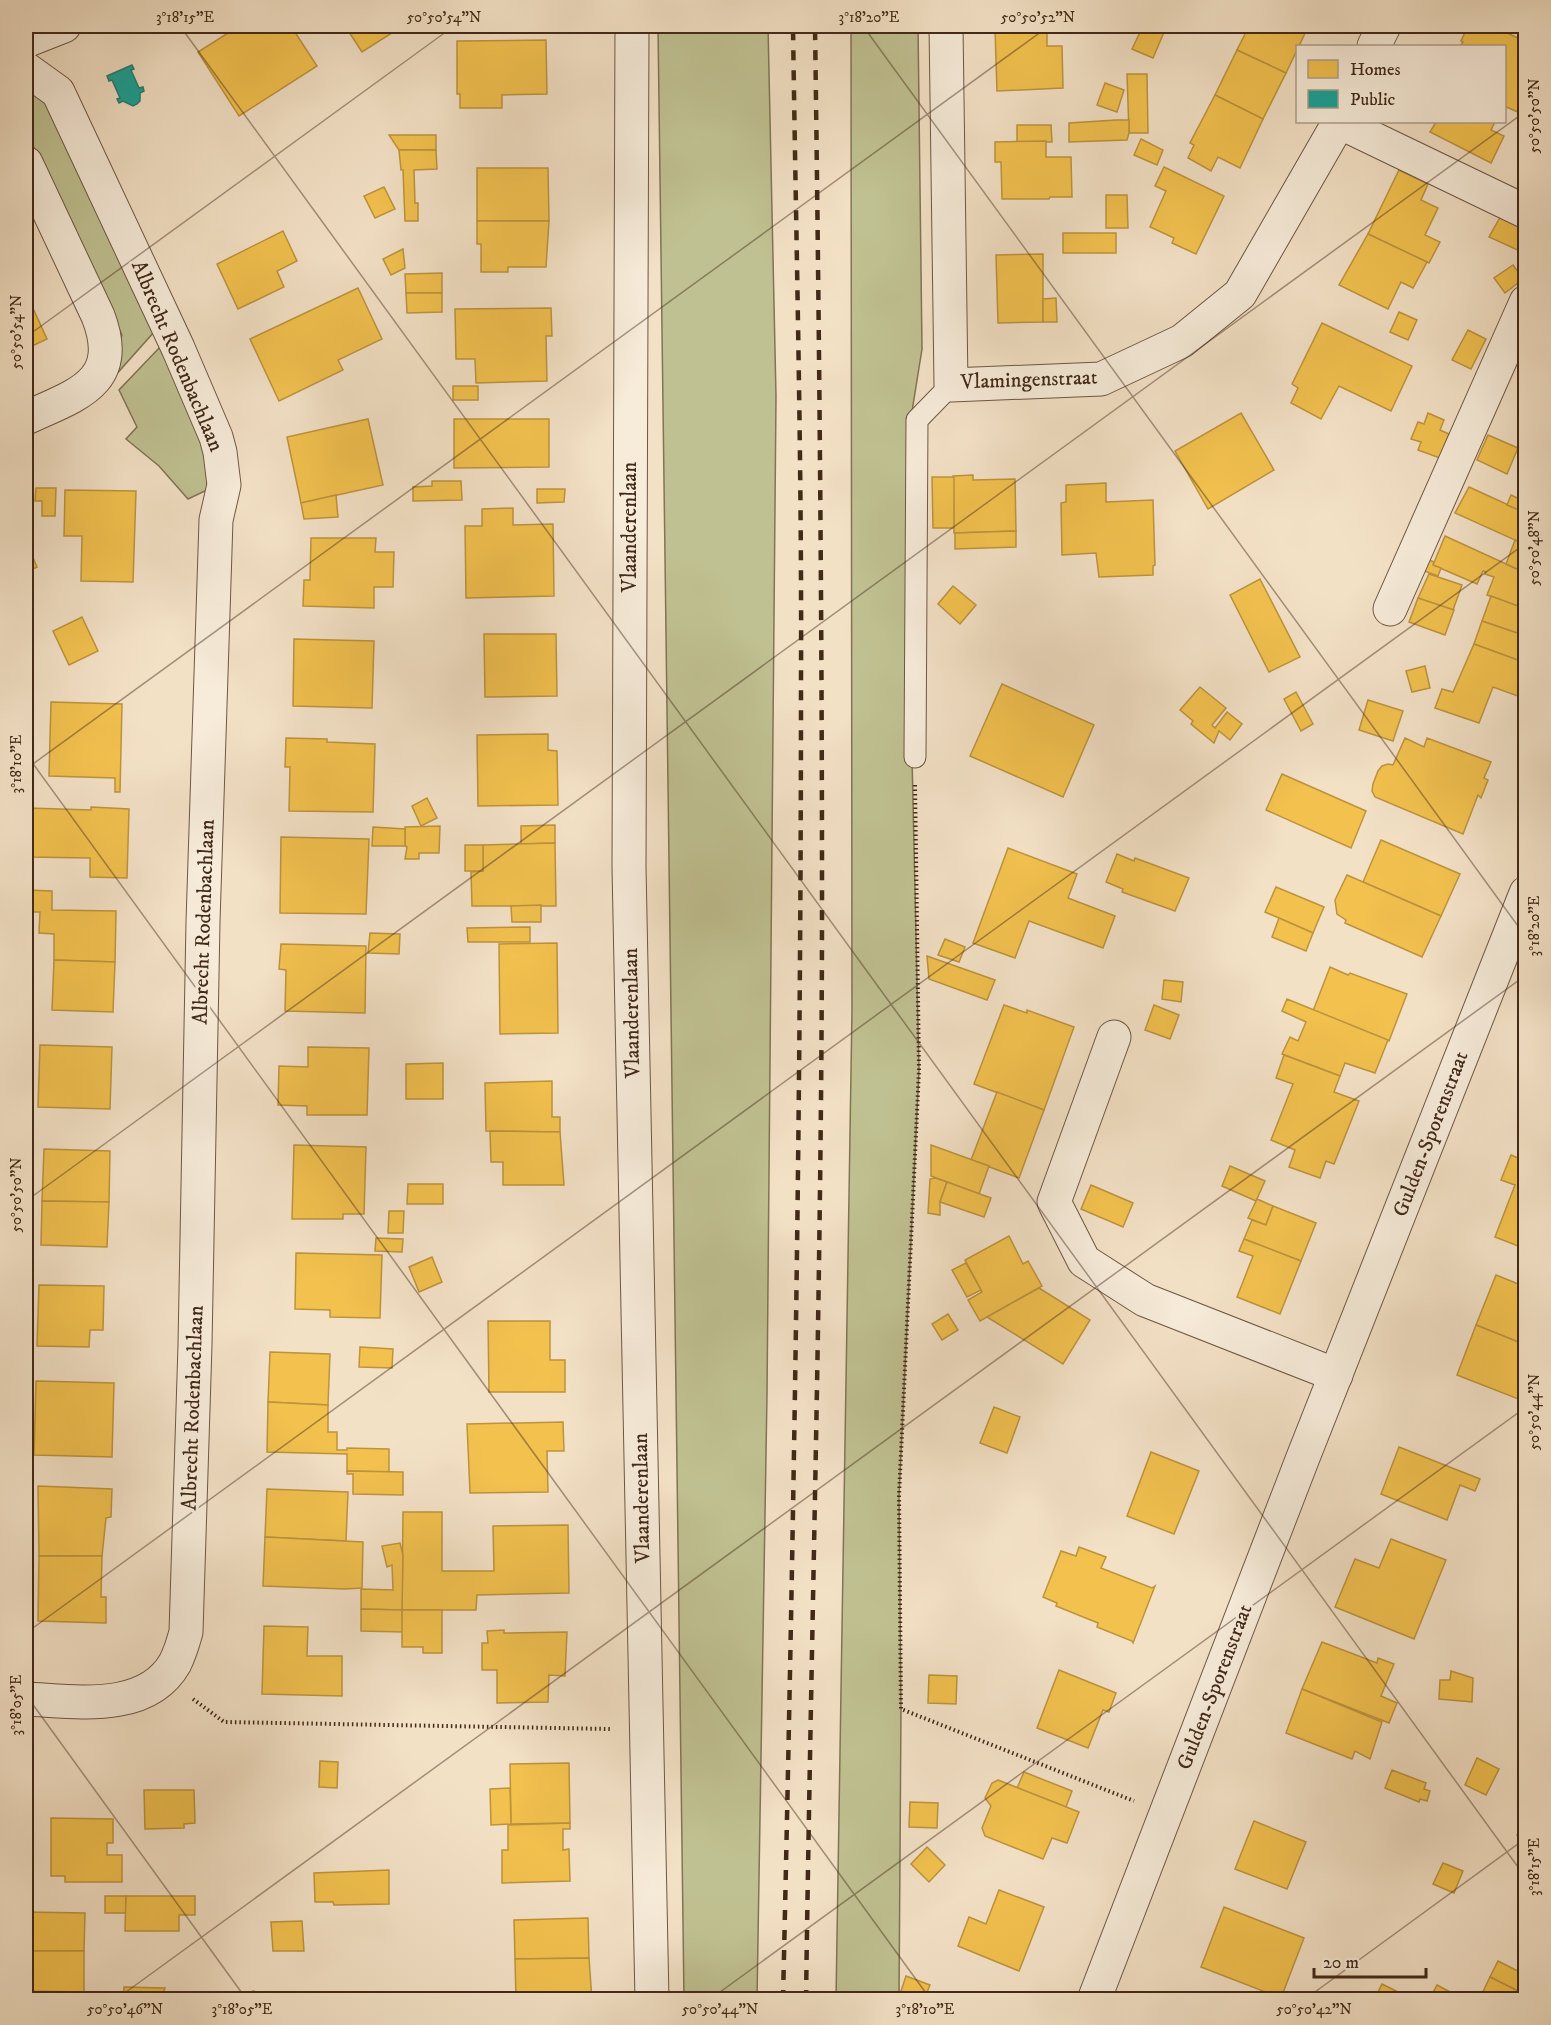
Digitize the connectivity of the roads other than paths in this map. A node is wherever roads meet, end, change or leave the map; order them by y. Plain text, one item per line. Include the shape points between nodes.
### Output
1 (63, 26) edge
2 (632, 26) edge
3 (946, 26) edge
4 (1384, 26) edge
5 (26, 41) edge
6 (1374, 45) edge
7 (26, 69) edge
8 (1338, 123) edge
9 (1341, 123) edge
10 (26, 163) edge
11 (1526, 212) edge
12 (1526, 302) edge
13 (951, 385) junction
14 (26, 418) edge
15 (1390, 609) dead end
16 (915, 757) road end
17 (1526, 893) edge
18 (1114, 1037) dead end
19 (1336, 1375) junction
20 (26, 1700) edge
21 (652, 2000) edge
22 (1094, 2000) edge

1 - 5 street
2 - 21 street, Vlaanderenlaan via 629,867
3 - 13 street, Vlamingenstraat
4 - 6 street
7 - 20 street, Albrecht Rodenbachlaan via 58,92 210,422 220,452 224,485 216,520 186,1632 174,1665 163,1677 120,1700
8 - 13 street, Vlamingenstraat via 1240,294 1182,341 1101,379
9 - 11 street, Vlamingenstraat
10 - 14 street via 99,316 107,352 105,363 90,384
12 - 15 street
13 - 16 lane via 917,420
17 - 19 street, Gulden-Sporenstraat
18 - 19 street via 1054,1202 1084,1261 1145,1300
19 - 22 street, Gulden-Sporenstraat

